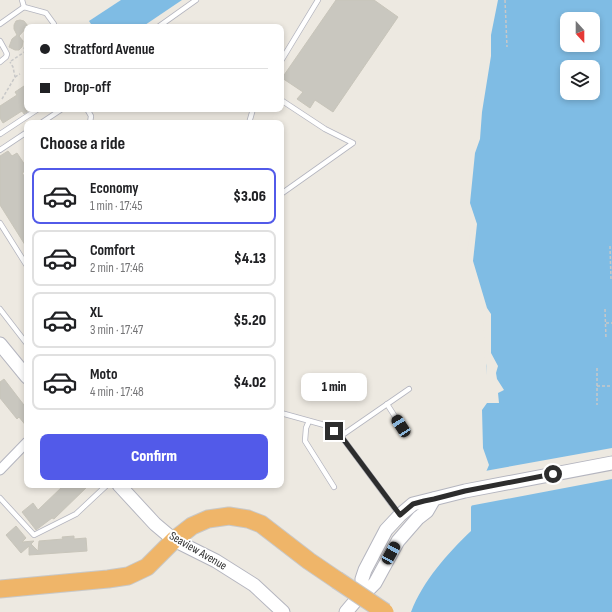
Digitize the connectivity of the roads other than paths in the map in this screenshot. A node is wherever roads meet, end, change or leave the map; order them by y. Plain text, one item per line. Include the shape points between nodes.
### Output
1 (22, 0) edge
2 (196, 0) edge
3 (318, 0) edge
4 (24, 7) junction
5 (0, 24) edge
6 (54, 24) dead end
7 (162, 24) edge
8 (0, 41) edge
9 (284, 56) edge
10 (0, 62) edge
11 (284, 102) edge
12 (33, 112) edge
13 (58, 112) edge
14 (46, 120) edge
15 (0, 134) edge
16 (24, 134) edge
17 (0, 150) edge
18 (284, 192) edge
19 (0, 223) edge
20 (24, 261) edge
21 (0, 309) edge
22 (24, 340) edge
23 (0, 344) edge
24 (24, 373) edge
25 (409, 389) dead end
26 (387, 404) junction
27 (284, 414) edge
28 (309, 420) junction
29 (401, 426) dead end
30 (341, 436) junction
31 (24, 445) edge
32 (612, 463) edge
33 (0, 470) edge
34 (334, 487) dead end
35 (104, 488) edge
36 (122, 488) edge
37 (0, 498) edge
38 (434, 499) junction
39 (400, 515) junction
40 (174, 540) junction
41 (0, 589) edge
42 (362, 593) junction
43 (283, 612) edge
44 (346, 612) edge
45 (385, 612) edge

1 - 4 lane
2 - 7 lane
3 - 9 lane
4 - 5 lane
4 - 6 lane via 46,13
8 - 10 lane via 7,54
11 - 18 lane via 353,143
12 - 15 lane
13 - 14 lane
16 - 17 lane
19 - 20 lane
21 - 22 lane
23 - 24 main road
25 - 26 lane
26 - 29 lane
26 - 30 lane
27 - 28 lane
28 - 30 lane via 328,426
28 - 34 lane via 305,441
30 - 39 lane
31 - 33 street
32 - 38 main road
35 - 37 lane via 76,514 34,535
36 - 40 main road, Seaview Avenue via 155,524
38 - 39 main road via 413,504
38 - 42 main road via 427,511 398,541 375,584
39 - 42 main road via 386,530 365,570
40 - 41 highway via 147,567 128,576
40 - 43 main road, Seaview Avenue via 216,561 254,585
40 - 45 highway, bridge via 192,526 208,519 229,516 248,519 267,528 309,561
42 - 44 main road

